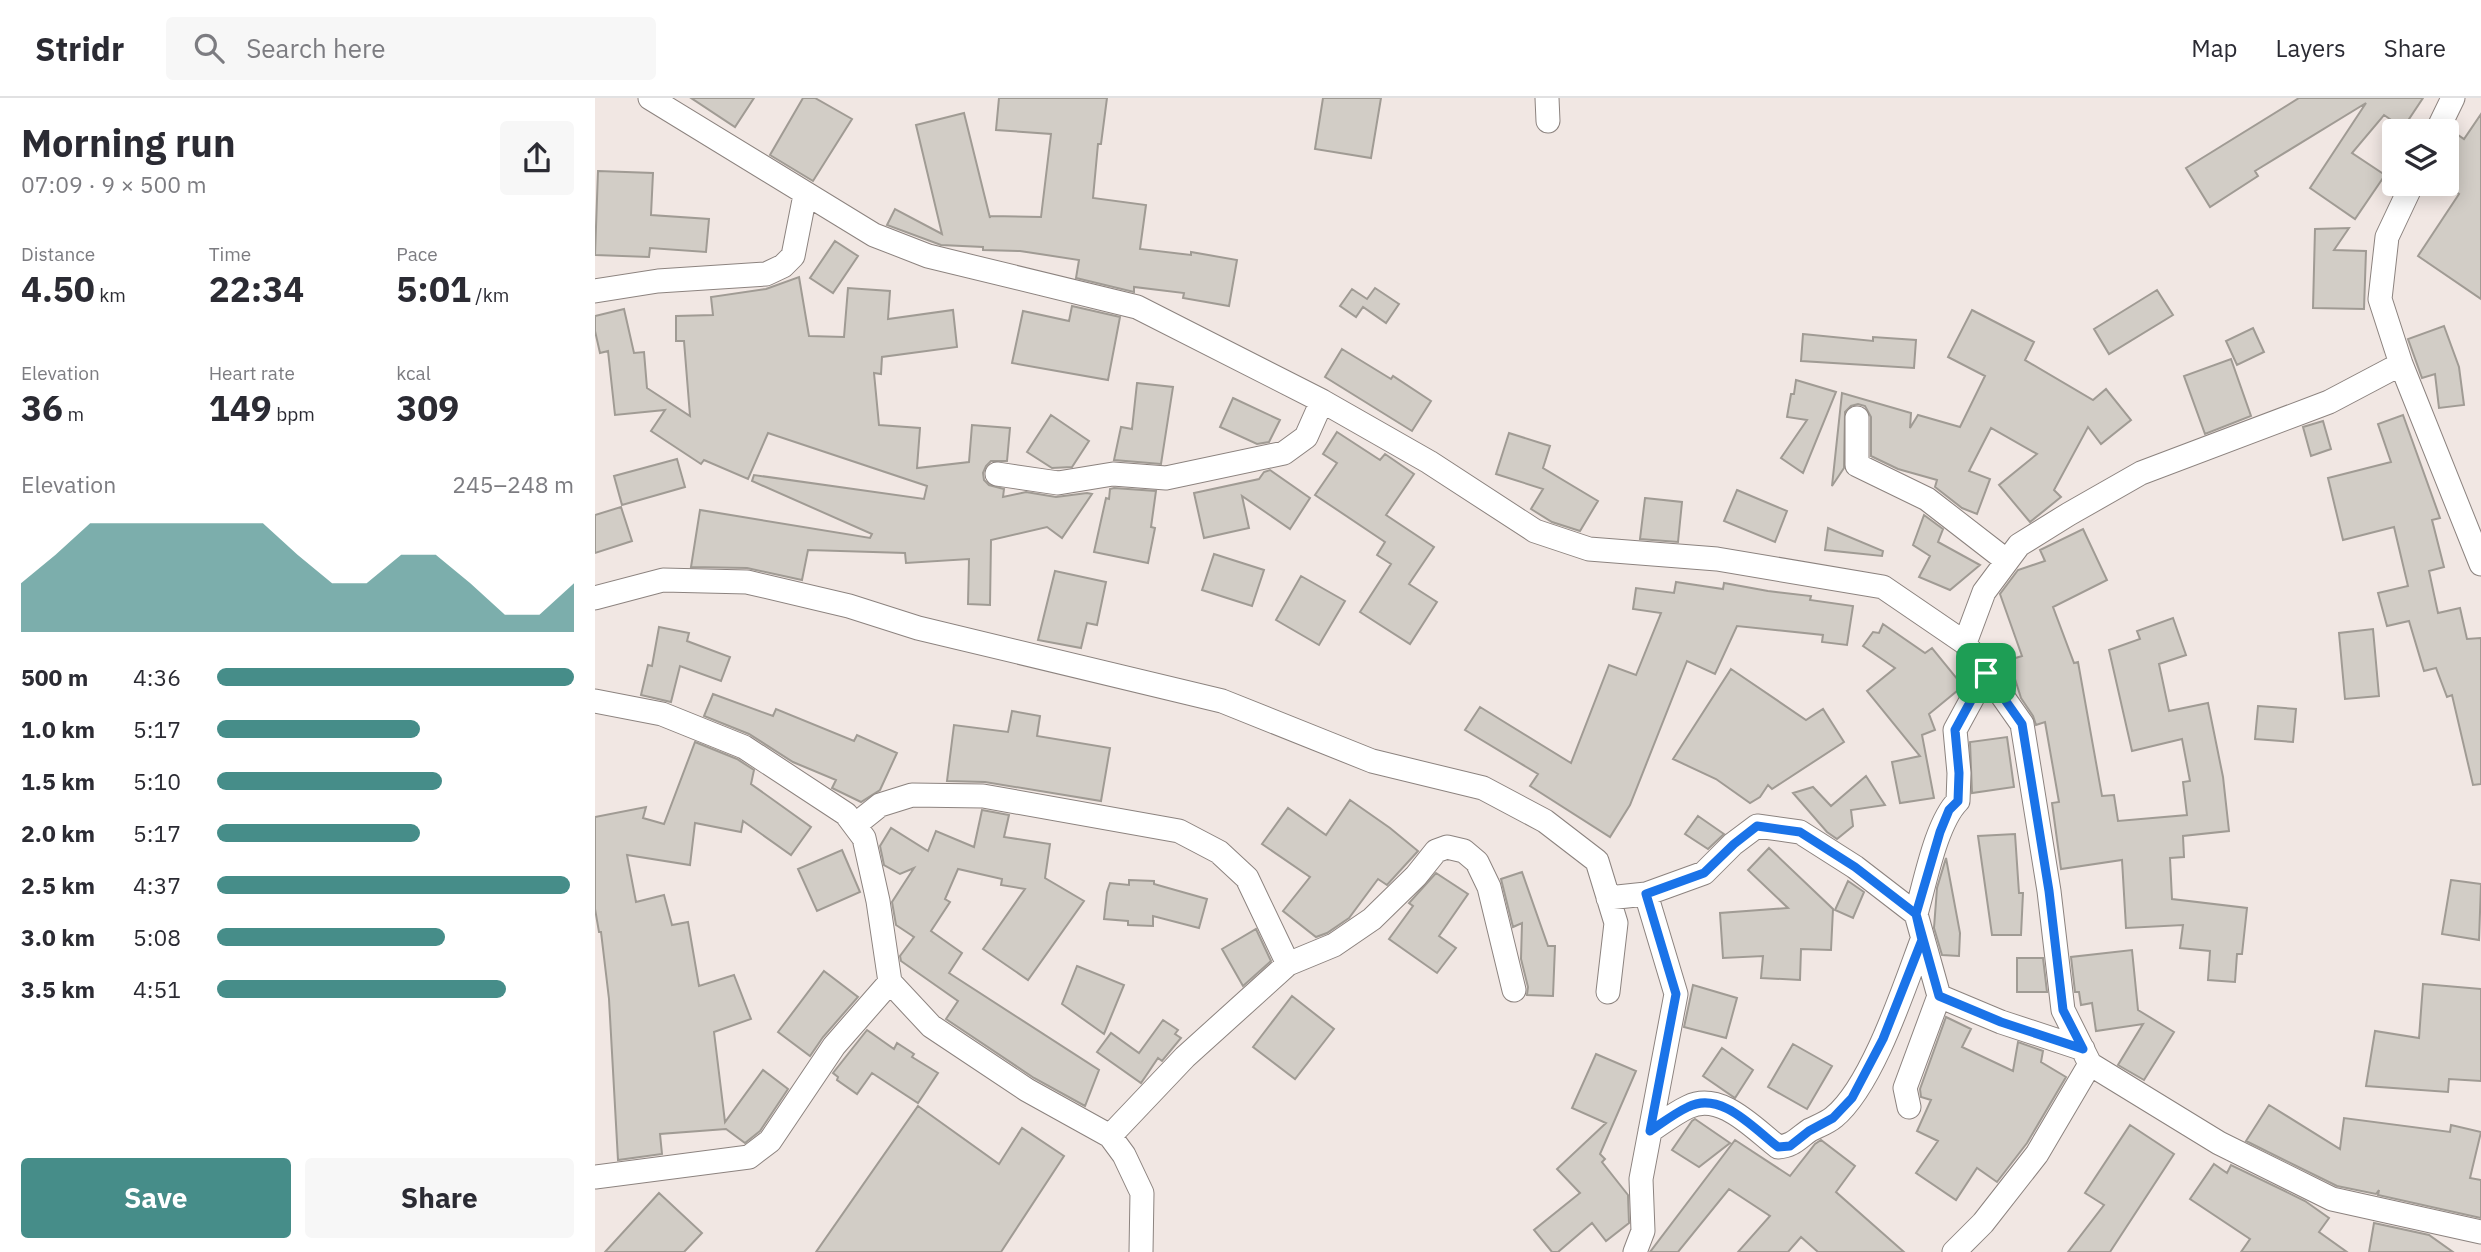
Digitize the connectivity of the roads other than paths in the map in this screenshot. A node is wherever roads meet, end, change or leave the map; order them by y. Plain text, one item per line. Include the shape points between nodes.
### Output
1 (650, 98) edge
2 (2453, 98) edge
3 (2443, 119) edge
4 (805, 195) junction
5 (2406, 196) edge
6 (595, 291) edge
7 (2401, 364) junction
8 (1322, 401) junction
9 (1857, 418) dead end
10 (997, 474) dead end
11 (2007, 561) junction
12 (2481, 564) edge
13 (595, 598) edge
14 (1965, 643) junction
15 (1986, 673) junction
16 (595, 701) edge
17 (855, 825) junction
18 (1646, 894) junction
19 (1608, 898) junction
20 (1916, 914) junction
21 (1922, 940) junction
22 (1288, 964) junction
23 (890, 982) junction
24 (1514, 990) dead end
25 (1608, 992) dead end
26 (1939, 996) junction
27 (2086, 1056) junction
28 (1909, 1107) dead end
29 (1650, 1131) junction
30 (1111, 1136) junction
31 (595, 1177) edge
32 (2481, 1232) edge
33 (1141, 1252) edge
34 (1635, 1252) edge
35 (1954, 1252) edge

1 - 4 street
2 - 3 street
4 - 6 street via 793,256 766,274 658,281
4 - 8 street via 874,235 928,256 1137,307
5 - 7 street via 2387,237 2380,299
7 - 11 street via 2329,402 2141,473 2019,545
7 - 12 street
8 - 10 street via 1306,437 1284,453 1166,478 1113,474 1058,484
8 - 14 street via 1429,462 1535,531 1589,550 1717,559 1883,587
9 - 11 street via 1857,465 1927,499
11 - 14 street via 1984,592
13 - 19 street via 663,580 747,582 1222,701 1372,761 1483,788 1545,821 1597,861
14 - 15 street
15 - 20 street via 1955,730 1958,801 1940,832
15 - 27 street via 2022,724 2063,1010
16 - 17 street via 662,714 744,747 846,814
17 - 22 street via 880,805 912,795 983,796 1179,831 1219,852 1247,878
17 - 23 street via 864,838
18 - 19 street
18 - 20 street via 1704,873 1757,826 1800,832
18 - 29 street via 1676,994
19 - 25 street via 1616,923
20 - 21 street
21 - 26 street
21 - 29 street via 1883,1039 1852,1098 1833,1118 1790,1146 1778,1147 1723,1105 1690,1106
22 - 24 street via 1334,945 1372,919 1436,851 1447,847 1464,851 1477,862 1489,887
22 - 30 street via 1185,1057
23 - 30 street via 931,1026 1027,1090
23 - 31 street via 834,1046 769,1141 749,1157
26 - 27 street
26 - 28 street via 1905,1088
27 - 32 street via 2219,1143 2332,1199
27 - 35 street via 2037,1154
29 - 34 street via 1641,1179 1643,1231
30 - 33 street via 1142,1193

